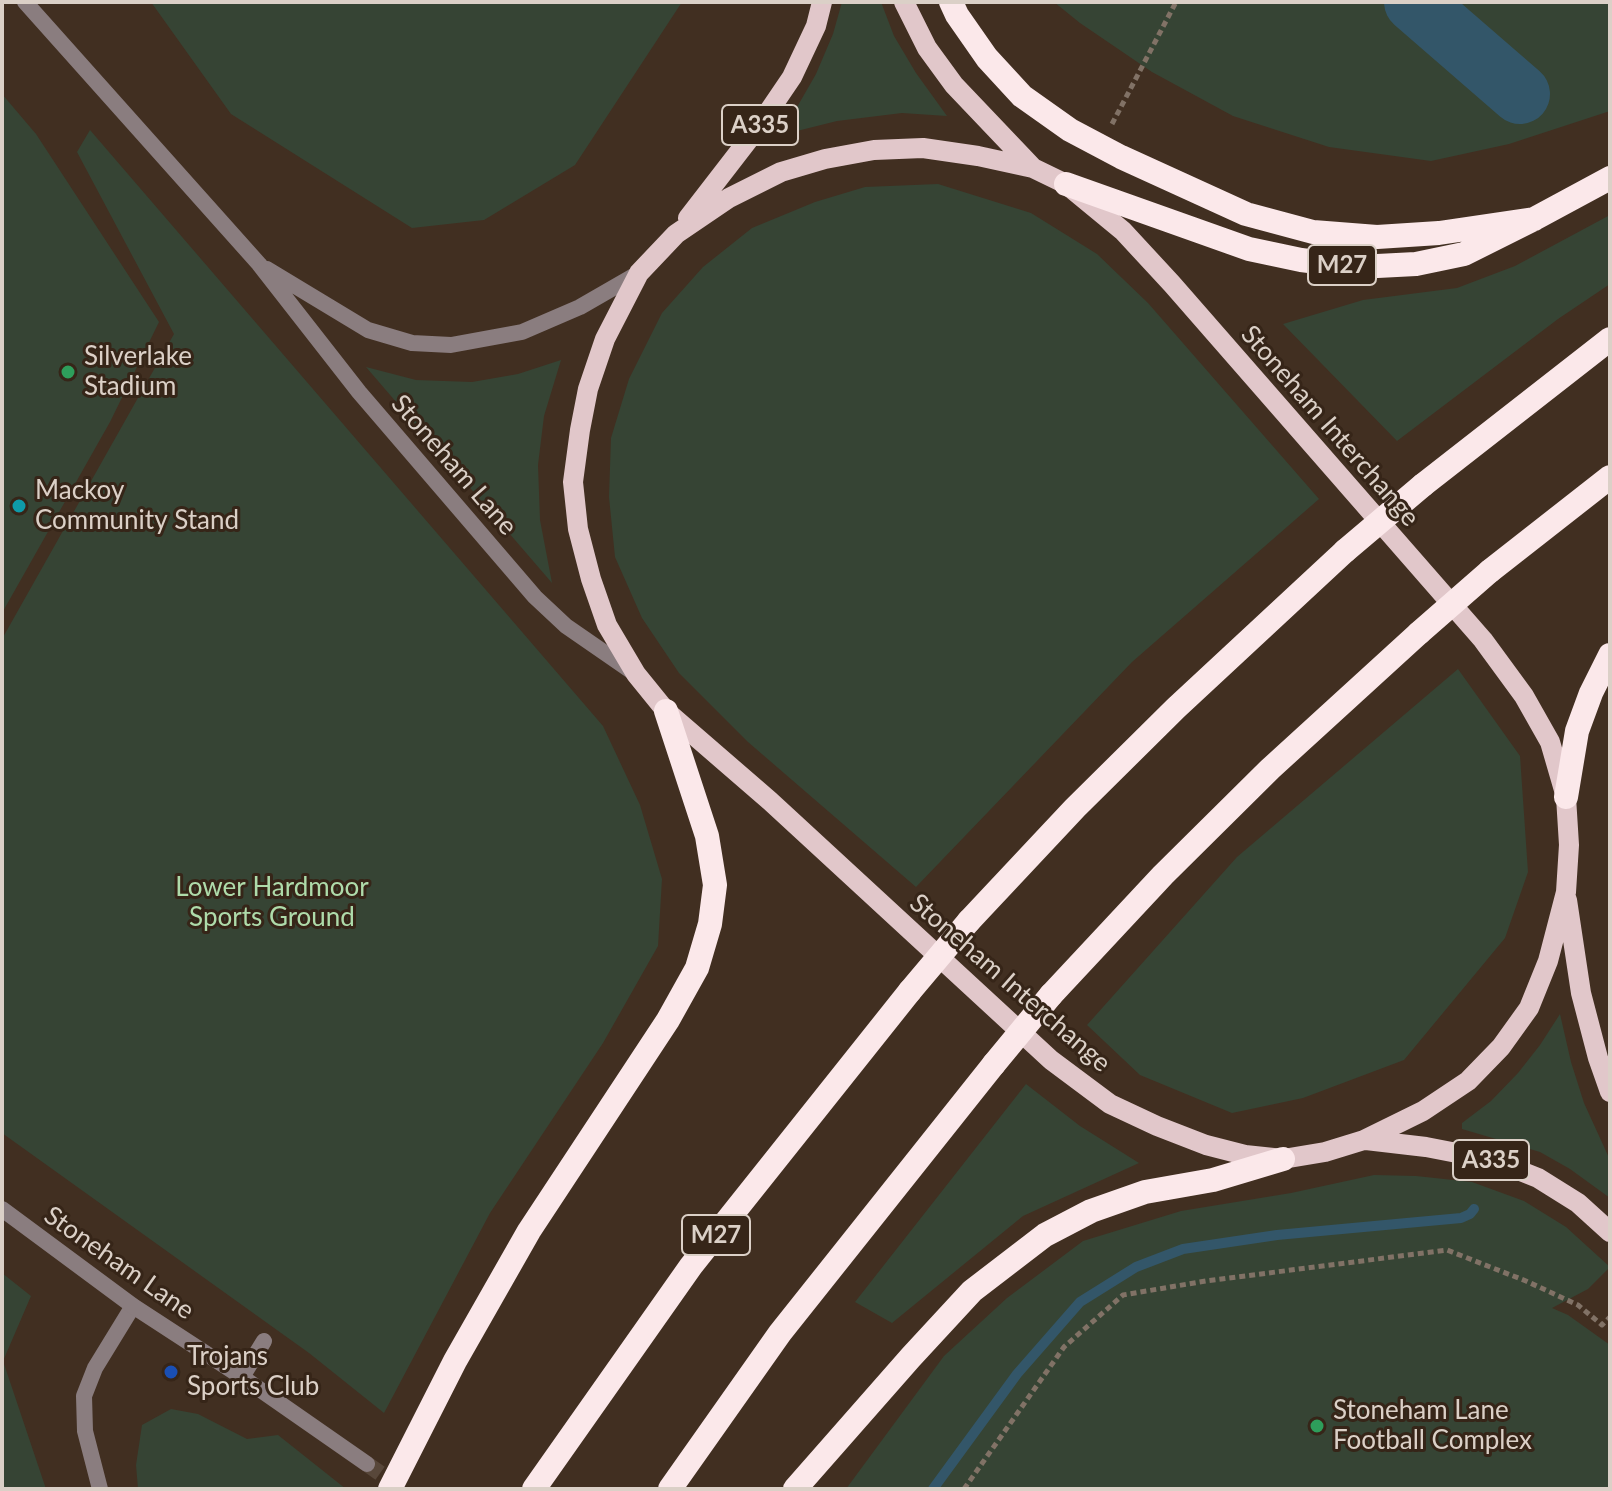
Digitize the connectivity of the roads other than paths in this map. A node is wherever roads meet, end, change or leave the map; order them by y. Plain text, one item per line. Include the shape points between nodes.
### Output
1 (25, 2) edge
2 (822, 2) edge
3 (904, 2) edge
4 (951, 2) edge
5 (1033, 168) junction
6 (1610, 178) edge
7 (1066, 184) junction
8 (1534, 219) junction
9 (676, 234) junction
10 (259, 264) junction
11 (639, 273) junction
12 (1610, 339) edge
13 (1610, 477) edge
14 (1610, 655) edge
15 (636, 674) junction
16 (666, 711) junction
17 (1566, 797) junction
18 (1566, 892) junction
19 (1610, 1092) edge
20 (1364, 1140) junction
21 (1283, 1159) junction
22 (2, 1209) edge
23 (1610, 1232) edge
24 (133, 1306) junction
25 (264, 1341) dead end
26 (242, 1377) junction
27 (367, 1464) tunnel mouth
28 (100, 1489) edge
29 (390, 1489) edge
30 (534, 1489) edge
31 (670, 1489) edge
32 (795, 1489) edge

1 - 10 street, Stoneham Lane
2 - 9 main road, A335 via 792,77
3 - 5 main road via 927,48 954,85
4 - 8 highway, M27 via 987,58 1022,96 1070,130 1246,214 1313,232 1377,237
5 - 7 main road, Stoneham Interchange
5 - 9 main road, Stoneham Interchange via 923,148 825,159 781,172
6 - 8 highway, M27
7 - 8 highway, M27 via 1249,249 1358,267 1416,264 1464,254
7 - 17 main road, Stoneham Interchange via 1123,231 1172,284 1483,640 1550,742
9 - 11 main road, Stoneham Interchange
10 - 11 street, Stoneham Lane via 368,330 412,343 451,345 522,332
10 - 15 street, Stoneham Lane via 359,392 535,597 566,626
11 - 15 main road, Stoneham Interchange via 605,339 588,389 573,482 591,579 607,625
12 - 30 highway, M27, bridge via 1345,551 1176,708 969,921 691,1266
13 - 31 highway, bridge via 1490,571 1270,769 1051,995 780,1333
14 - 17 highway via 1577,731
15 - 16 main road, Stoneham Interchange
16 - 21 main road, Stoneham Interchange via 1051,1060 1110,1104 1206,1145
16 - 29 highway via 707,836 715,885 697,968 529,1231
17 - 18 main road, Stoneham Interchange
18 - 19 main road via 1581,993
18 - 20 main road, Stoneham Interchange via 1529,1008 1501,1047 1468,1081
20 - 21 main road, Stoneham Interchange
20 - 23 main road, A335 via 1493,1160 1538,1178
21 - 32 highway via 1213,1180 1145,1192 1045,1235 972,1291
22 - 24 street, Stoneham Lane
24 - 26 street, Stoneham Lane
24 - 28 street via 84,1396 85,1431
25 - 26 street
26 - 27 street, Stoneham Lane

